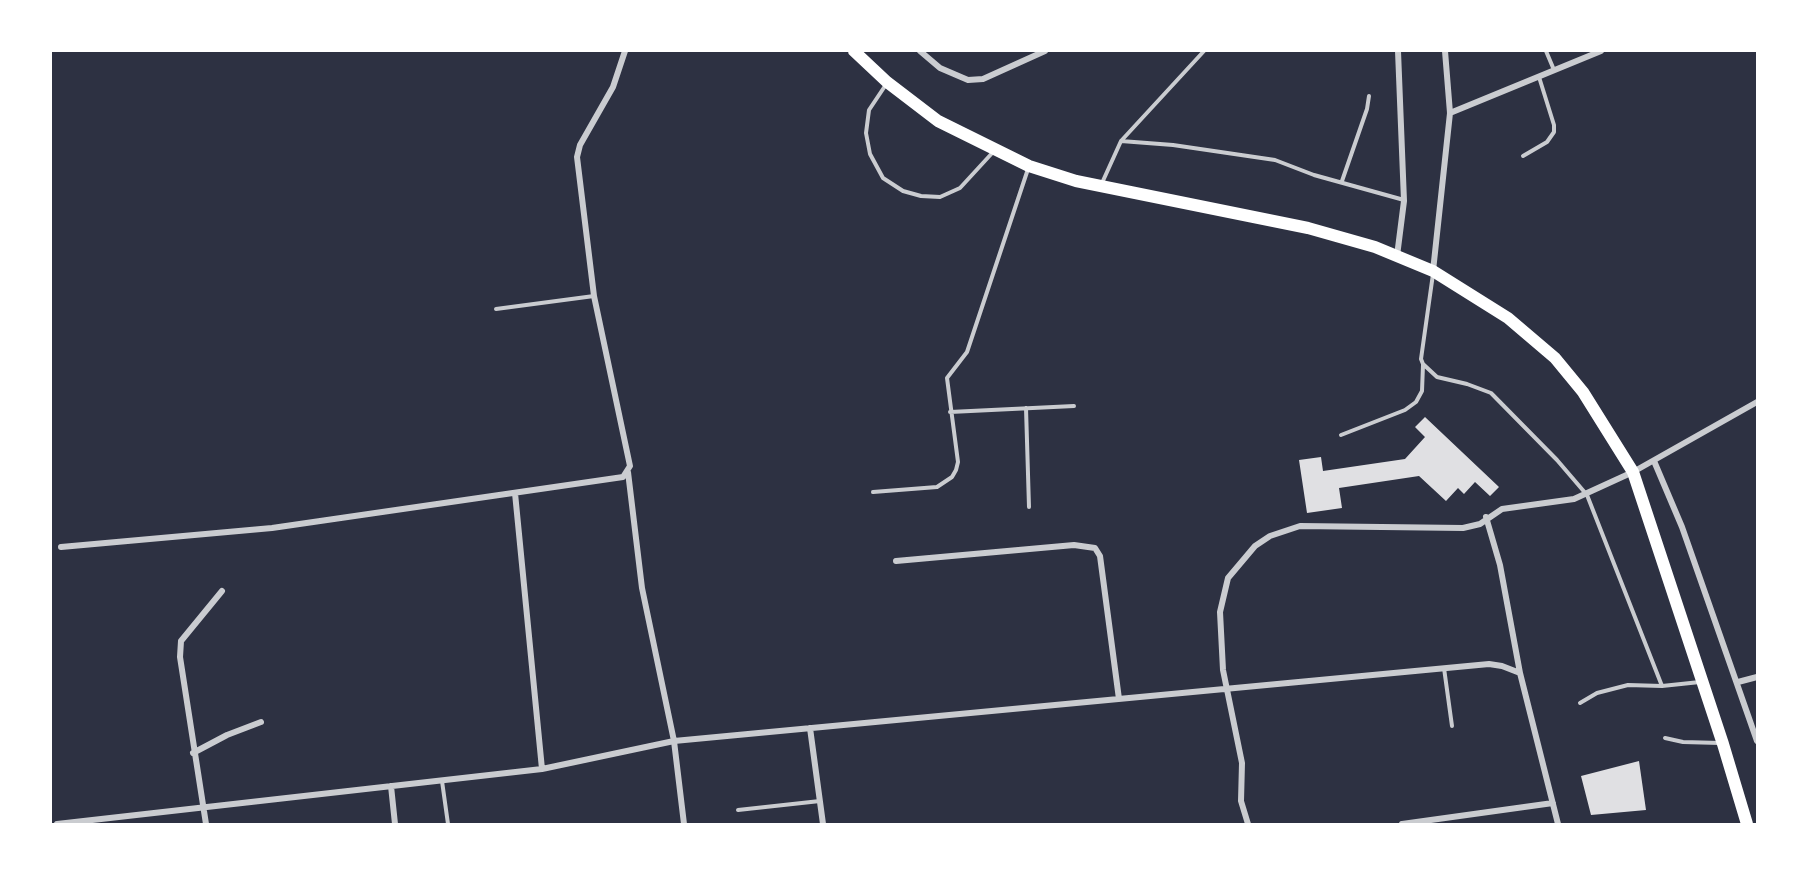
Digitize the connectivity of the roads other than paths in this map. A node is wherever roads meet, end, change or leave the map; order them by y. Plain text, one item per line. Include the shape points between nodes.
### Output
1 (625, 51) edge
2 (854, 51) edge
3 (920, 51) edge
4 (1045, 51) edge
5 (1204, 51) edge
6 (1398, 51) edge
7 (1445, 51) edge
8 (1546, 51) edge
9 (1601, 51) edge
10 (1554, 70) junction
11 (1539, 76) junction
12 (887, 82) junction
13 (1369, 96) dead end
14 (1450, 113) junction
15 (1121, 141) junction
16 (994, 150) junction
17 (1523, 156) dead end
18 (1029, 166) junction
19 (1342, 182) junction
20 (1101, 186) junction
21 (1404, 201) junction
22 (1397, 256) junction
23 (1433, 271) junction
24 (594, 296) junction
25 (496, 309) dead end
26 (1423, 364) junction
27 (1757, 402) edge
28 (1074, 406) dead end
29 (1026, 408) junction
30 (950, 412) junction
31 (1341, 435) dead end
32 (1654, 461) junction
33 (628, 472) junction
34 (1633, 472) junction
35 (873, 492) dead end
36 (515, 493) junction
37 (1587, 495) junction
38 (1029, 507) dead end
39 (1486, 517) junction
40 (61, 547) dead end
41 (896, 561) dead end
42 (222, 591) dead end
43 (1444, 667) junction
44 (1520, 674) junction
45 (1757, 677) edge
46 (1703, 681) junction
47 (1738, 682) junction
48 (1662, 686) junction
49 (1229, 689) junction
50 (1119, 699) junction
51 (1580, 703) dead end
52 (261, 723) dead end
53 (1452, 726) dead end
54 (810, 729) junction
55 (1665, 738) dead end
56 (674, 741) junction
57 (1757, 741) edge
58 (1723, 744) junction
59 (194, 753) junction
60 (542, 769) junction
61 (441, 780) junction
62 (391, 786) junction
63 (820, 801) junction
64 (1553, 804) junction
65 (204, 809) junction
66 (738, 810) dead end
67 (57, 824) edge
68 (206, 824) edge
69 (395, 824) edge
70 (448, 824) edge
71 (684, 824) edge
72 (823, 824) edge
73 (1248, 824) edge
74 (1401, 824) edge
75 (1558, 824) edge
76 (1747, 824) edge

1 - 24 street via 611,93 580,145 577,158
2 - 12 highway
3 - 4 street via 940,68 968,80 983,79
5 - 15 lane
6 - 21 street
7 - 14 street
8 - 10 lane
9 - 10 street
10 - 11 street
11 - 14 street
11 - 17 lane via 1554,132 1547,142
12 - 16 highway via 938,121
12 - 16 lane via 869,110 866,133 870,154 883,178 903,191 940,197 960,188
13 - 19 lane
14 - 23 street
15 - 19 lane via 1275,160
15 - 20 lane
16 - 18 highway
18 - 20 highway
18 - 30 lane via 967,352 947,378
19 - 21 lane
20 - 22 highway via 1308,228
21 - 22 street
22 - 23 highway
23 - 26 lane
23 - 34 highway via 1508,318 1555,358 1583,392
24 - 25 lane
24 - 33 street via 630,466
26 - 31 lane via 1422,391 1416,402
26 - 37 lane via 1437,377 1491,393 1534,434
27 - 32 street
28 - 29 lane
29 - 30 lane
29 - 38 lane
30 - 35 lane via 958,462 952,477 937,488
32 - 34 street
32 - 47 street
33 - 36 street via 623,477
33 - 56 street via 642,588
34 - 37 street
34 - 46 highway
36 - 40 street via 272,528
36 - 60 street
37 - 39 street via 1502,509
37 - 48 lane
39 - 44 street via 1500,565
39 - 49 street via 1480,524 1463,528 1300,526 1270,536 1241,560 1225,589 1220,612 1223,670
41 - 50 street via 1074,545 1095,548 1100,556
42 - 59 street via 181,641
43 - 44 street via 1489,664
43 - 49 street
43 - 53 lane
44 - 64 street
45 - 47 street
46 - 48 lane
46 - 58 highway
47 - 57 street
48 - 51 lane via 1628,685 1597,693
49 - 50 street
49 - 73 street via 1242,763 1241,801
50 - 54 street
52 - 59 street
54 - 56 street
54 - 63 street
55 - 58 lane
56 - 60 street
56 - 71 street
58 - 76 highway
59 - 65 street
60 - 61 street
61 - 62 street
61 - 70 lane
62 - 65 street
62 - 69 street
63 - 66 lane
63 - 72 street
64 - 74 street
64 - 75 street
65 - 67 street
65 - 68 street

